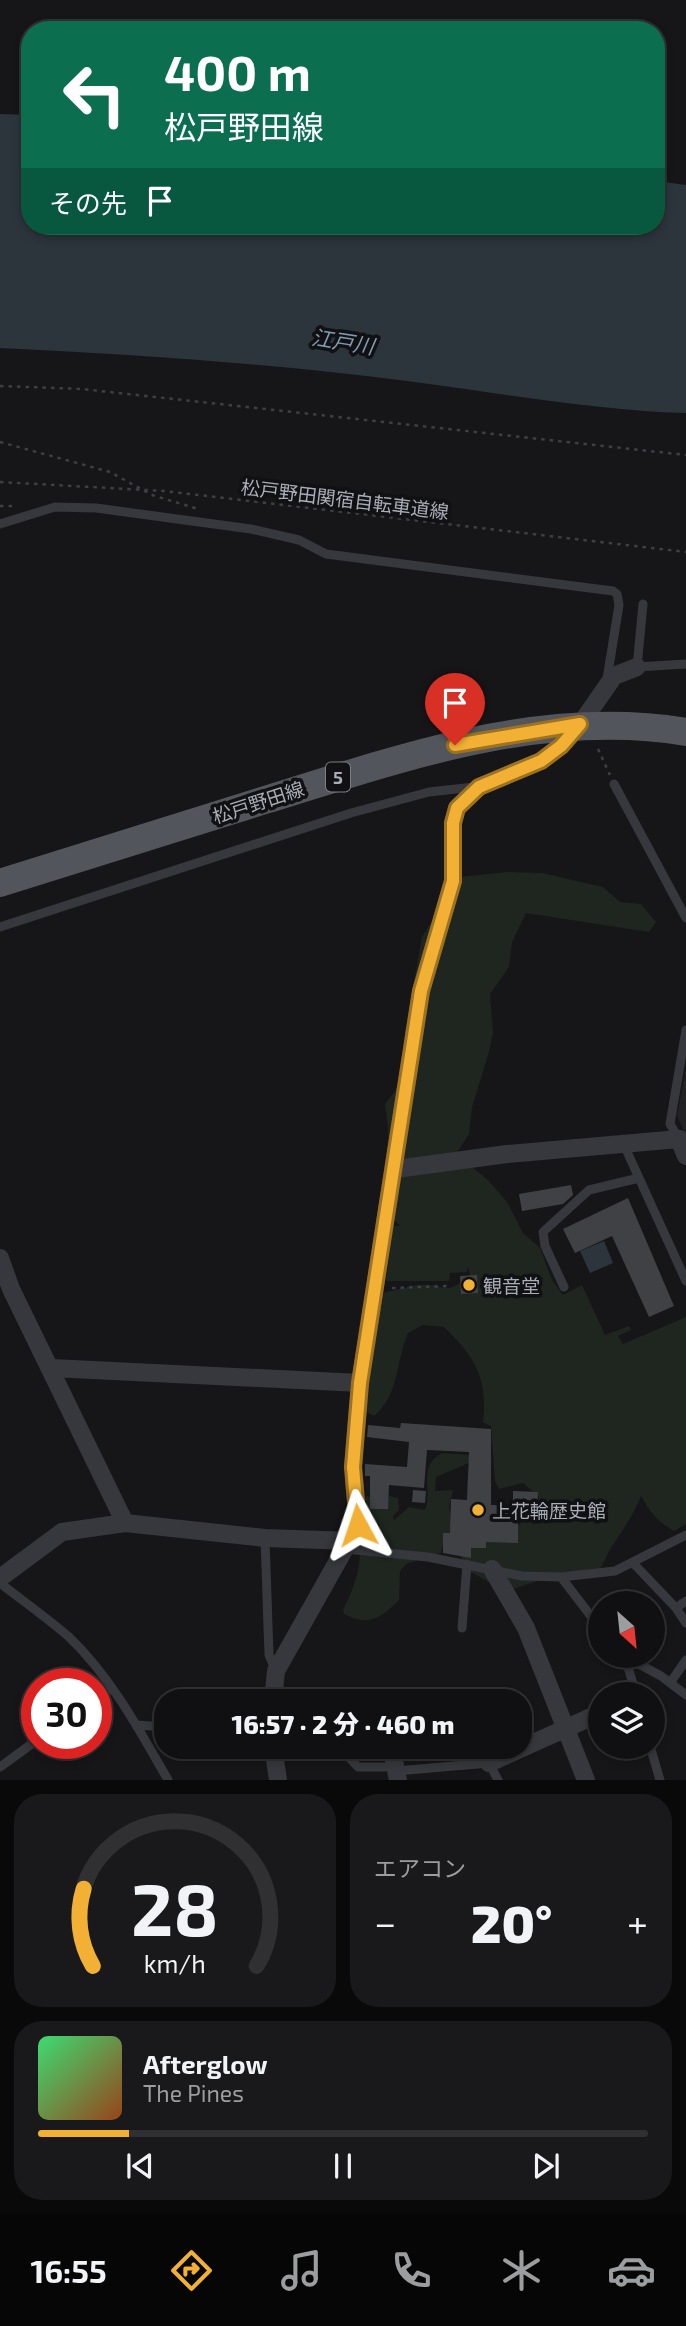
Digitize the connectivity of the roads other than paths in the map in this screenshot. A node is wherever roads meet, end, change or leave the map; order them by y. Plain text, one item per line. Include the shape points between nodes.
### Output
1 (0, 524) edge
2 (643, 604) dead end
3 (686, 664) edge
4 (637, 667) junction
5 (606, 685) junction
6 (686, 732) edge
7 (588, 734) junction
8 (614, 784) road end
9 (479, 787) junction
10 (0, 883) edge
11 (686, 918) edge
12 (0, 927) edge
13 (686, 1030) edge
14 (679, 1139) junction
15 (624, 1145) junction
16 (686, 1156) edge
17 (396, 1169) junction
18 (639, 1178) junction
19 (1, 1262) edge
20 (686, 1281) edge
21 (564, 1287) dead end
22 (51, 1368) junction
23 (360, 1383) junction
24 (125, 1523) junction
25 (686, 1535) edge
26 (265, 1538) junction
27 (348, 1545) junction
28 (467, 1564) junction
29 (634, 1564) junction
30 (492, 1569) junction
31 (561, 1577) junction
32 (0, 1581) edge
33 (686, 1601) edge
34 (676, 1608) junction
35 (588, 1612) edge
36 (686, 1623) edge
37 (462, 1628) dead end
38 (686, 1660) edge
39 (94, 1668) edge
40 (645, 1668) edge
41 (276, 1671) junction
42 (670, 1683) junction
43 (275, 1689) edge
44 (112, 1690) edge
45 (686, 1695) edge
46 (588, 1718) edge
47 (136, 1725) junction
48 (154, 1726) edge
49 (564, 1729) junction
50 (21, 1752) edge
51 (275, 1759) edge
52 (350, 1759) edge
53 (653, 1759) edge
54 (489, 1763) junction
55 (0, 1767) edge
56 (396, 1773) edge
57 (657, 1779) edge
58 (168, 1780) edge
59 (278, 1780) edge
60 (498, 1780) edge
61 (586, 1780) edge

1 - 5 lane via 55,507 96,508 251,529 299,540 326,554 613,592 619,605
2 - 4 lane
3 - 4 lane
4 - 5 street via 614,676
5 - 7 street
6 - 7 main road, 松戸野田線 / 5
7 - 9 street via 541,761
7 - 10 main road, 松戸野田線 / 5 via 476,740 414,755
8 - 11 lane
9 - 12 lane via 429,792 351,813
9 - 17 street via 457,808 453,823 453,881 421,991
13 - 14 lane via 670,1124
14 - 15 street
14 - 16 street
15 - 17 street
15 - 18 lane
17 - 23 street
18 - 20 lane
18 - 21 lane via 589,1190 543,1233
19 - 22 street
22 - 23 street
22 - 24 street
23 - 27 street via 353,1467 358,1525
24 - 26 street
24 - 32 street via 62,1532
25 - 29 lane
26 - 27 street
26 - 41 lane via 269,1655
27 - 28 lane
27 - 41 street
28 - 30 lane
28 - 37 lane
29 - 31 lane via 615,1571
29 - 34 lane
30 - 31 lane
30 - 49 street via 526,1628
31 - 35 lane
32 - 39 lane via 69,1638
33 - 34 lane
34 - 36 lane
38 - 42 lane
40 - 42 lane
41 - 43 street
42 - 45 lane
44 - 47 lane
46 - 49 street
47 - 48 lane
47 - 58 lane
49 - 54 street
49 - 61 street
50 - 55 lane
51 - 59 street
52 - 56 lane via 358,1767
53 - 57 lane
54 - 56 lane
54 - 60 lane

